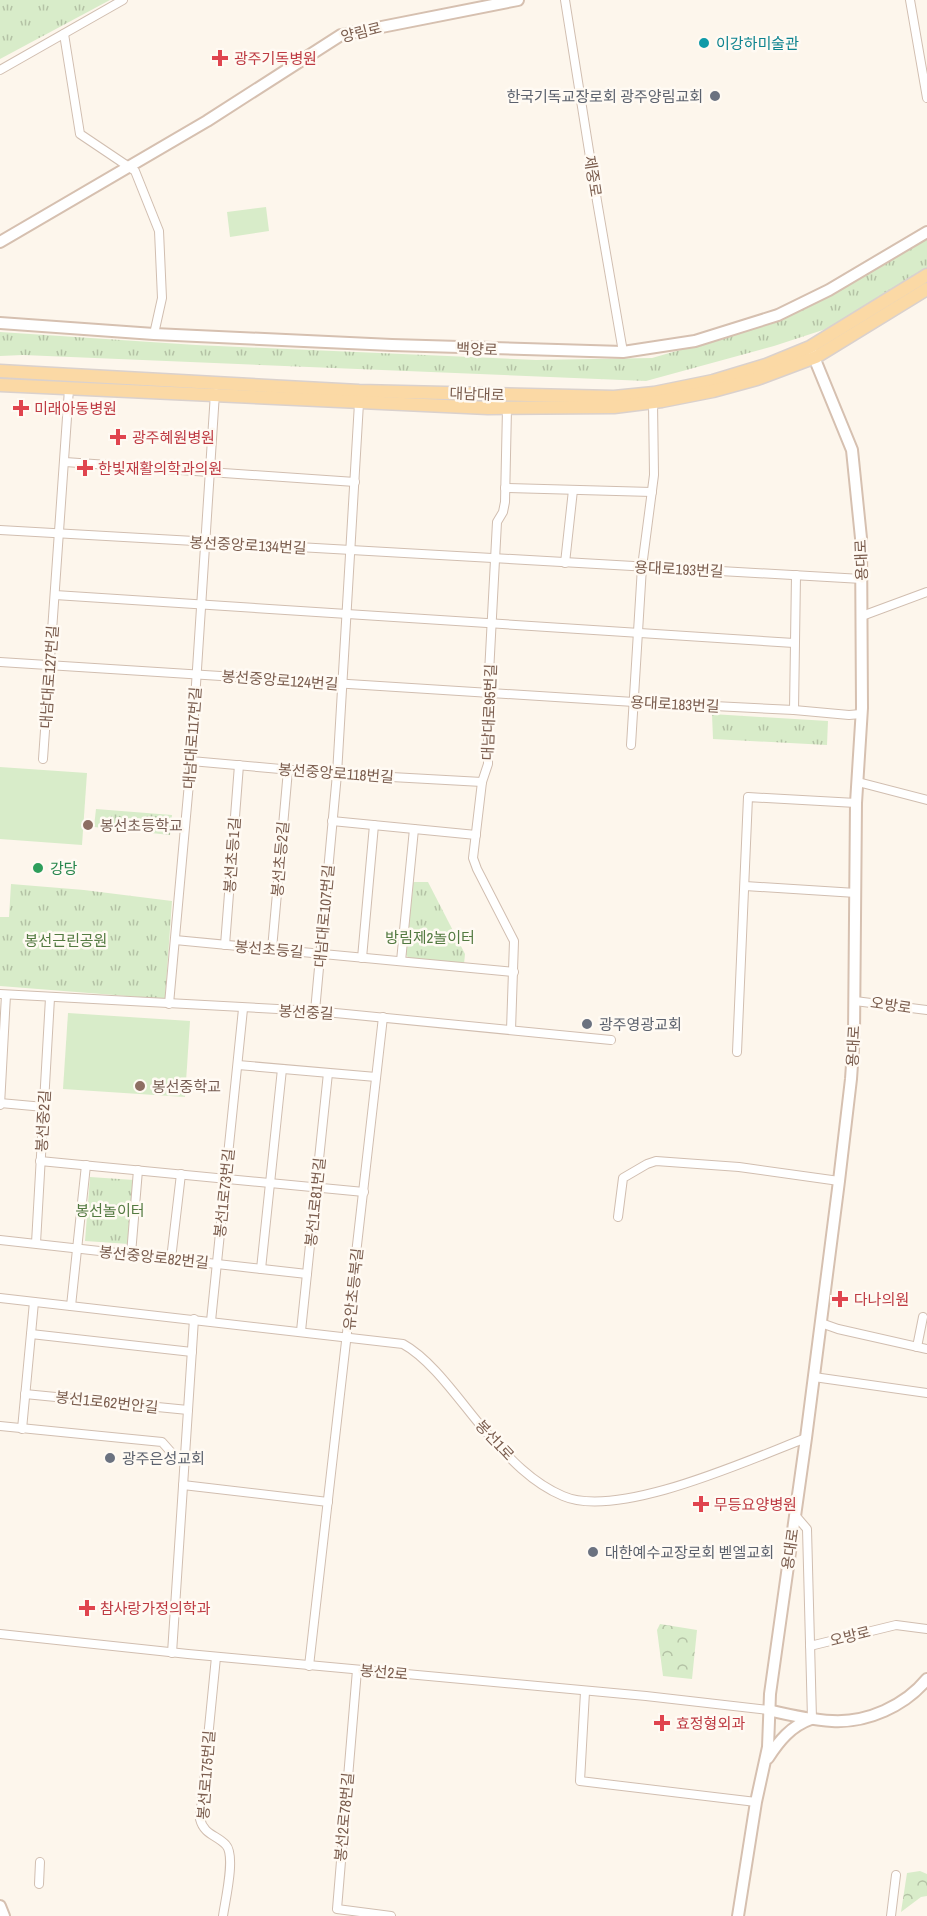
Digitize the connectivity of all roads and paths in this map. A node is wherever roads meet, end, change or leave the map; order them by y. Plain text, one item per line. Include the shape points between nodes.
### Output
1 (123, 0) edge
2 (518, 0) edge
3 (565, 0) edge
4 (910, 0) edge
5 (63, 34) junction
6 (0, 70) edge
7 (927, 98) edge
8 (129, 166) junction
9 (927, 232) edge
10 (0, 242) edge
11 (927, 275) edge
12 (927, 289) edge
13 (0, 323) edge
14 (154, 334) junction
15 (623, 352) junction
16 (813, 352) junction
17 (0, 371) edge
18 (216, 383) junction
19 (0, 385) edge
20 (69, 389) junction
21 (0, 392) edge
22 (215, 397) junction
23 (653, 397) junction
24 (359, 403) junction
25 (507, 408) junction
26 (65, 462) junction
27 (211, 471) junction
28 (355, 482) junction
29 (505, 488) junction
30 (573, 490) junction
31 (652, 492) junction
32 (0, 530) edge
33 (60, 534) junction
34 (206, 542) junction
35 (350, 551) junction
36 (495, 559) junction
37 (565, 563) junction
38 (642, 567) junction
39 (796, 575) junction
40 (862, 579) junction
41 (927, 592) edge
42 (54, 596) junction
43 (202, 605) junction
44 (346, 614) junction
45 (862, 616) junction
46 (492, 624) junction
47 (638, 633) junction
48 (794, 643) junction
49 (0, 662) edge
50 (50, 665) junction
51 (196, 674) junction
52 (342, 684) junction
53 (488, 692) junction
54 (634, 702) junction
55 (794, 710) junction
56 (861, 714) junction
57 (631, 745) dead end
58 (44, 759) dead end
59 (191, 762) junction
60 (239, 765) junction
61 (288, 770) junction
62 (337, 774) junction
63 (482, 782) junction
64 (858, 782) junction
65 (927, 800) edge
66 (856, 803) junction
67 (332, 821) junction
68 (374, 825) junction
69 (414, 829) junction
70 (476, 835) junction
71 (745, 886) junction
72 (856, 893) junction
73 (175, 940) junction
74 (225, 945) junction
75 (272, 949) junction
76 (321, 954) junction
77 (362, 958) junction
78 (401, 961) junction
79 (514, 972) junction
80 (3, 994) edge
81 (50, 998) junction
82 (855, 1001) junction
83 (169, 1004) junction
84 (243, 1009) junction
85 (315, 1011) junction
86 (927, 1011) edge
87 (382, 1017) junction
88 (511, 1030) junction
89 (611, 1040) dead end
90 (737, 1052) dead end
91 (238, 1065) junction
92 (282, 1069) junction
93 (328, 1073) junction
94 (376, 1077) junction
95 (0, 1103) edge
96 (44, 1107) junction
97 (40, 1161) junction
98 (86, 1165) junction
99 (138, 1170) junction
100 (181, 1174) junction
101 (226, 1179) junction
102 (839, 1181) junction
103 (270, 1183) junction
104 (316, 1187) junction
105 (364, 1192) junction
106 (618, 1216) dead end
107 (0, 1240) edge
108 (36, 1244) junction
109 (77, 1248) junction
110 (131, 1254) junction
111 (171, 1258) junction
112 (217, 1264) junction
113 (261, 1269) junction
114 (307, 1274) junction
115 (0, 1298) edge
116 (34, 1302) junction
117 (71, 1306) junction
118 (923, 1317) dead end
119 (194, 1319) junction
120 (211, 1321) junction
121 (821, 1323) junction
122 (301, 1331) junction
123 (31, 1334) junction
124 (348, 1336) junction
125 (917, 1347) junction
126 (927, 1349) edge
127 (192, 1352) junction
128 (814, 1377) junction
129 (927, 1393) edge
130 (25, 1394) junction
131 (188, 1410) junction
132 (0, 1426) edge
133 (21, 1429) junction
134 (806, 1438) junction
135 (184, 1461) junction
136 (183, 1485) junction
137 (328, 1502) junction
138 (795, 1515) junction
139 (927, 1629) edge
140 (0, 1634) edge
141 (810, 1646) junction
142 (172, 1653) junction
143 (216, 1657) junction
144 (309, 1666) junction
145 (357, 1670) junction
146 (927, 1679) edge
147 (585, 1692) junction
148 (768, 1710) junction
149 (812, 1719) junction
150 (765, 1763) junction
151 (756, 1802) junction
152 (40, 1862) dead end
153 (896, 1875) dead end
154 (39, 1884) dead end
155 (0, 1905) edge
156 (4, 1916) edge
157 (223, 1916) edge
158 (391, 1916) edge
159 (738, 1916) edge
160 (891, 1916) edge

1 - 5 street
2 - 8 street, 양림로 via 341,35
3 - 15 street, 제중로
4 - 7 street
5 - 6 street
5 - 8 street via 80,134
8 - 10 street, 양림로
8 - 14 street via 135,171 159,231 162,298
9 - 15 street, 백양로 via 778,315 695,342
11 - 16 main road, 대남대로
12 - 16 main road, 대남대로
13 - 14 street, 백양로
14 - 15 street, 백양로
16 - 23 main road, 대남대로 via 746,382 714,391
16 - 40 street, 용대로 via 854,460
17 - 18 main road, 대남대로
17 - 19 street
18 - 22 street, 대남대로117번길
18 - 23 main road, 대남대로 via 359,391
19 - 20 main road, 대남대로
19 - 21 street
20 - 22 main road, 대남대로
20 - 26 street, 대남대로127번길
22 - 24 main road, 대남대로
22 - 27 street, 대남대로117번길
23 - 25 main road, 대남대로 via 614,407
23 - 31 street
24 - 25 main road, 대남대로
24 - 28 street, 대남대로107번길
25 - 29 street, 대남대로95번길
26 - 27 street
26 - 33 street, 대남대로127번길
27 - 28 street
27 - 34 street, 대남대로117번길
28 - 35 street, 대남대로107번길
29 - 30 street
29 - 36 street, 대남대로95번길 via 504,507 497,522
30 - 31 street
30 - 37 street
31 - 38 street
32 - 33 street, 봉선중앙로134번길
33 - 34 street, 봉선중앙로134번길
33 - 42 street, 대남대로127번길
34 - 35 street, 봉선중앙로134번길
34 - 43 street, 대남대로117번길
35 - 36 street, 봉선중앙로134번길
35 - 44 street, 대남대로107번길
36 - 37 street, 용대로193번길
36 - 46 street, 대남대로95번길
37 - 38 street, 용대로193번길
38 - 39 street, 용대로193번길
38 - 47 street
39 - 40 street, 용대로193번길
39 - 48 street
40 - 45 street, 용대로
41 - 45 street
42 - 43 street
42 - 50 street, 대남대로127번길
43 - 44 street
43 - 51 street, 대남대로117번길
44 - 46 street
44 - 52 street, 대남대로107번길
45 - 56 street, 용대로
46 - 47 street
46 - 53 street, 대남대로95번길
47 - 48 street
47 - 54 street
48 - 55 street
49 - 50 street, 봉선중앙로124번길
50 - 51 street, 봉선중앙로124번길
50 - 58 street, 대남대로127번길
51 - 52 street, 봉선중앙로124번길
51 - 59 street, 대남대로117번길
52 - 53 street, 봉선중앙로124번길
52 - 62 street, 대남대로107번길
53 - 54 street, 용대로183번길
53 - 63 street, 대남대로95번길 via 488,764
54 - 55 street, 용대로183번길
54 - 57 street
55 - 56 street, 용대로183번길
56 - 64 street, 용대로
59 - 60 street, 봉선중앙로118번길
59 - 73 street, 대남대로117번길
60 - 61 street, 봉선중앙로118번길
60 - 74 street, 봉선초등1길
61 - 62 street, 봉선중앙로118번길
61 - 75 street, 봉선초등2길
62 - 63 street, 봉선중앙로118번길
62 - 67 street, 대남대로107번길
63 - 70 street, 대남대로95번길
64 - 65 street
64 - 66 street, 용대로
66 - 71 street via 748,797
66 - 72 street, 용대로
67 - 68 street
67 - 76 street, 대남대로107번길
68 - 69 street
68 - 77 street
69 - 70 street
69 - 78 street
70 - 79 street, 대남대로95번길 via 474,864 513,937
71 - 72 street
71 - 90 street
72 - 82 street, 용대로
73 - 74 street, 봉선초등길
73 - 83 street, 대남대로117번길
74 - 75 street, 봉선초등길
75 - 76 street, 봉선초등길
76 - 77 street, 봉선초등길
76 - 85 street, 대남대로107번길
77 - 78 street, 봉선초등길
78 - 79 street, 봉선초등길
79 - 88 street, 대남대로95번길
80 - 81 street, 봉선중길
80 - 95 street
81 - 83 street, 봉선중길
81 - 96 street, 봉선중2길
82 - 86 street, 오방로
82 - 102 street, 용대로
83 - 84 street, 봉선중길
84 - 85 street, 봉선중길
84 - 91 street, 봉선1로73번길
85 - 87 street, 봉선중길
87 - 88 street, 봉선중길
87 - 94 street, 유안초등북길
88 - 89 street, 봉선중길
91 - 92 street
91 - 101 street, 봉선1로73번길
92 - 93 street
92 - 103 street
93 - 94 street
93 - 104 street, 봉선1로81번길
94 - 105 street, 유안초등북길
95 - 96 street
96 - 97 street, 봉선중2길
97 - 98 street
97 - 108 street, 봉선중2길
98 - 99 street
98 - 109 street
99 - 100 street
99 - 110 street
100 - 101 street
100 - 111 street
101 - 103 street
101 - 112 street, 봉선1로73번길
102 - 106 street via 739,1167 656,1161 623,1178
102 - 121 street, 용대로
103 - 104 street
103 - 113 street
104 - 105 street
104 - 114 street, 봉선1로81번길
105 - 124 street, 유안초등북길
107 - 108 street, 봉선중앙로82번길
108 - 109 street, 봉선중앙로82번길
109 - 110 street, 봉선중앙로82번길
109 - 117 street
110 - 111 street, 봉선중앙로82번길
111 - 112 street, 봉선중앙로82번길
112 - 113 street, 봉선중앙로82번길
112 - 120 street, 봉선1로73번길
113 - 114 street, 봉선중앙로82번길
114 - 122 street, 봉선1로81번길
115 - 116 street, 봉선1로
116 - 117 street, 봉선1로
116 - 123 street
117 - 119 street, 봉선1로
118 - 125 street
119 - 120 street, 봉선1로
119 - 127 street
120 - 122 street, 봉선1로
121 - 125 street
121 - 128 street, 용대로
122 - 124 street, 봉선1로
123 - 127 street
123 - 130 street
124 - 134 street, 봉선1로 via 409,1347 532,1480 564,1497 587,1502 656,1493
124 - 137 street, 유안초등북길
125 - 126 street
127 - 131 street
128 - 129 street
128 - 134 street, 용대로
130 - 131 street, 봉선1로62번안길
130 - 133 street
131 - 135 street
132 - 133 street
133 - 135 street via 162,1442 178,1460
134 - 138 street, 용대로
135 - 136 street
136 - 137 street
136 - 142 street
137 - 144 street, 유안초등북길
138 - 141 street via 807,1529
138 - 148 street, 용대로
139 - 141 street, 오방로 via 896,1625
140 - 142 street, 봉선2로
141 - 149 street, 오방로
142 - 143 street, 봉선2로
143 - 144 street, 봉선2로
143 - 157 street, 봉선로175번길 via 200,1819 205,1830 230,1851
144 - 145 street, 봉선2로
145 - 147 street, 봉선2로
145 - 158 street, 봉선2로78번길 via 337,1909
146 - 149 street via 906,1698 876,1713 846,1721
147 - 148 street, 봉선2로
147 - 151 street via 580,1781
148 - 149 street
148 - 150 street, 용대로 via 770,1729
149 - 150 street via 785,1734
150 - 151 street, 용대로
151 - 159 street, 용대로
152 - 154 street
153 - 160 street
155 - 156 street

